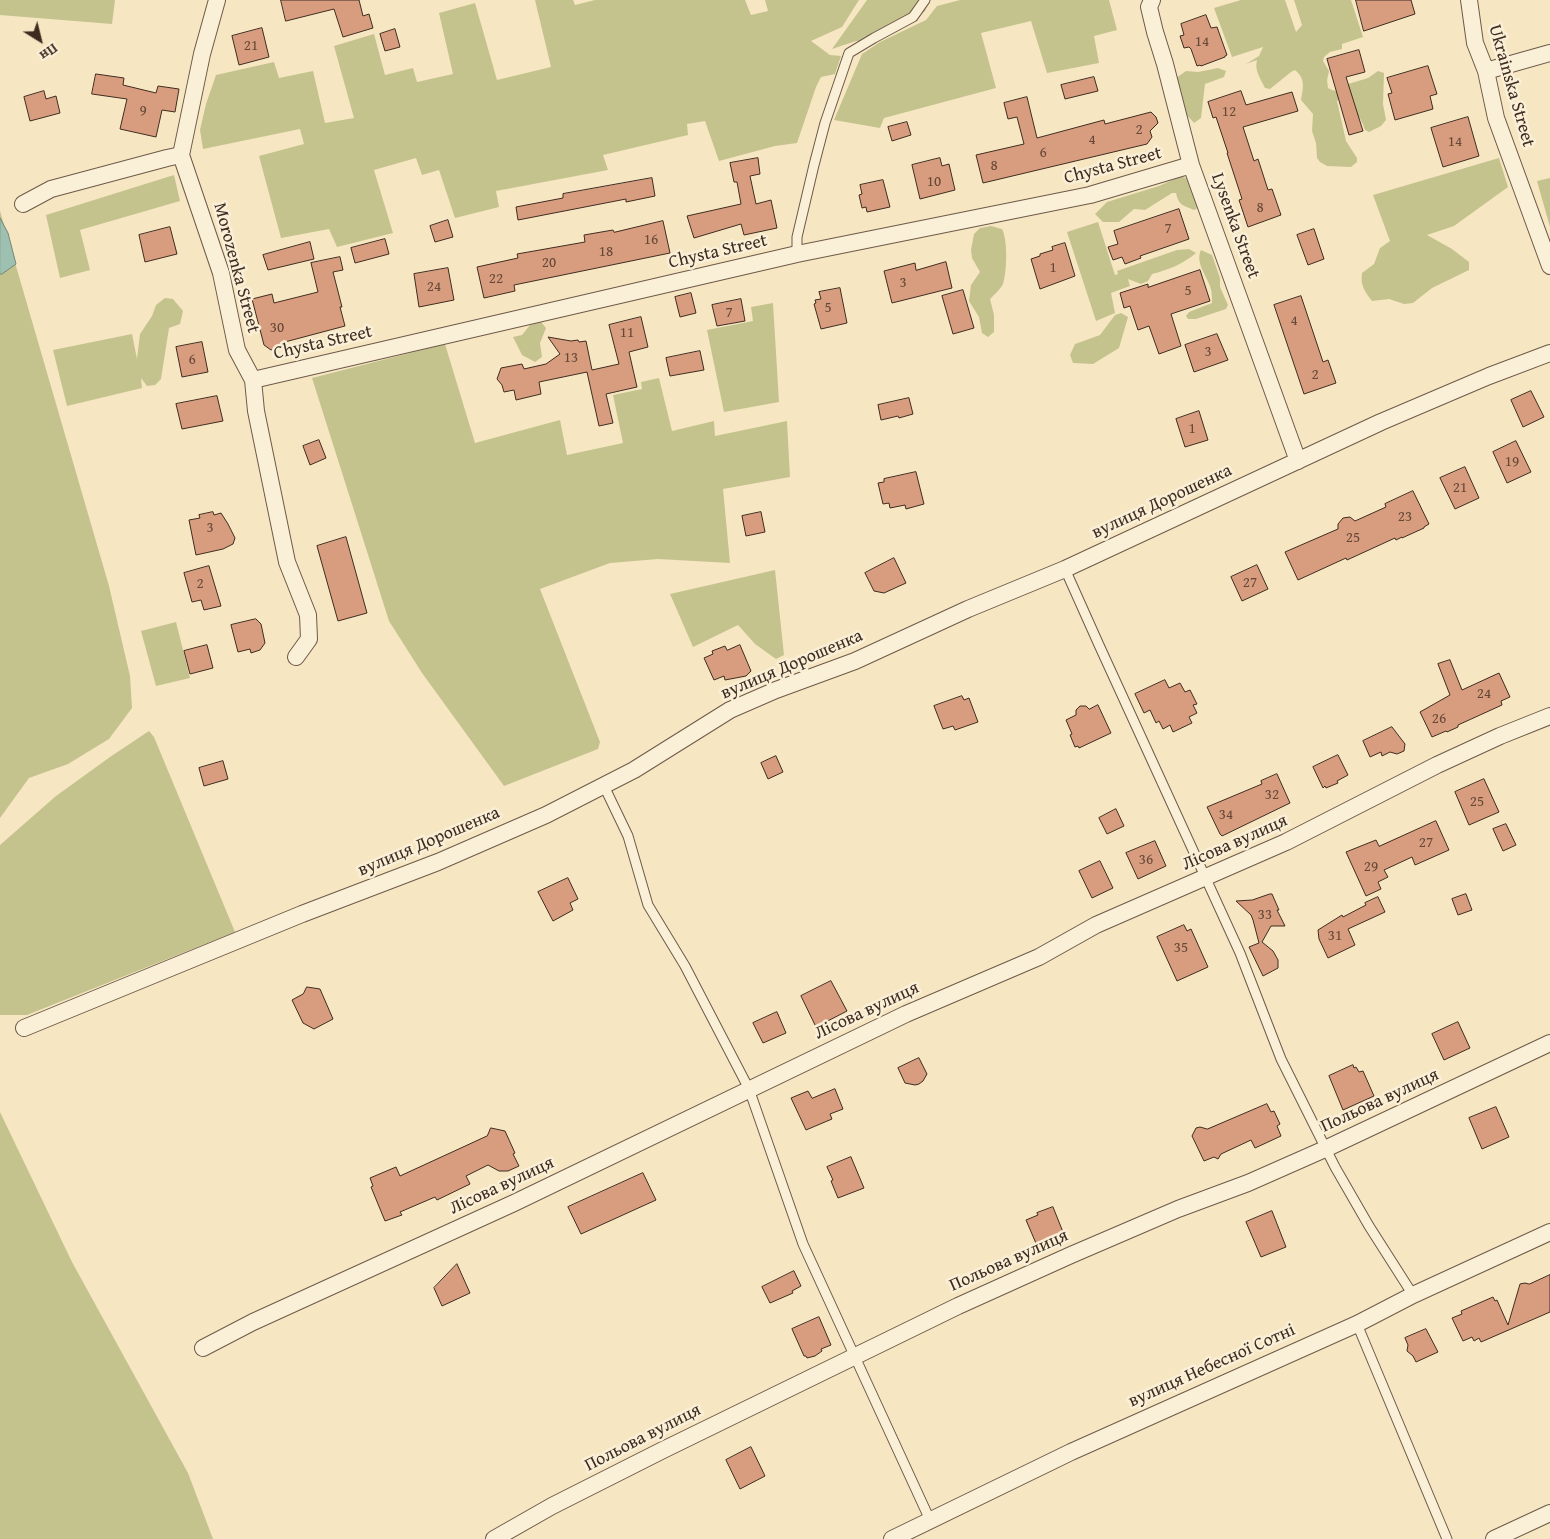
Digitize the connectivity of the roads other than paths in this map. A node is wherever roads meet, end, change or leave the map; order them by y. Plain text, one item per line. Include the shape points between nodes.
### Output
1 (217, 0) edge
2 (925, 0) edge
3 (1152, 0) edge
4 (1469, 0) edge
5 (1550, 53) edge
6 (1486, 71) junction
7 (182, 155) junction
8 (1192, 165) junction
9 (23, 204) dead end
10 (798, 254) junction
11 (1550, 266) edge
12 (1550, 353) edge
13 (253, 380) junction
14 (1298, 462) junction
15 (1066, 569) junction
16 (296, 657) dead end
17 (1550, 716) edge
18 (604, 786) junction
19 (1206, 878) junction
20 (24, 1028) dead end
21 (1550, 1042) edge
22 (749, 1090) junction
23 (1325, 1149) junction
24 (1550, 1232) edge
25 (1413, 1296) junction
26 (1357, 1324) junction
27 (203, 1348) dead end
28 (854, 1357) junction
29 (1549, 1516) edge
30 (930, 1520) junction
31 (494, 1539) edge
32 (892, 1539) edge
33 (1447, 1539) edge
34 (1494, 1539) edge

1 - 7 street, Morozenka Street via 202,54
2 - 10 lane via 913,17 849,53 814,165 797,237
3 - 8 street, Lysenka Street via 1149,8
4 - 6 street, Ukrainska Street via 1475,43
5 - 6 street
6 - 11 street, Ukrainska Street via 1496,118
7 - 9 street via 51,189
7 - 13 street, Morozenka Street via 221,273 238,350
8 - 10 street, Chysta Street via 1090,195
8 - 14 street, Lysenka Street
10 - 13 street, Chysta Street
12 - 14 street, вулиця Дорошенка via 1381,422
13 - 16 street, Morozenka Street via 256,411 287,562 308,615 309,639
14 - 15 street, вулиця Дорошенка
15 - 18 street, вулиця Дорошенка via 968,609 855,661 730,710
15 - 19 lane
17 - 19 street, Лісова вулиця via 1437,765 1286,842
18 - 20 street, вулиця Дорошенка via 438,862
18 - 22 lane via 628,836 648,906 685,966
19 - 22 street, Лісова вулиця via 1096,925 1039,957 906,1014
19 - 23 lane via 1240,953 1281,1059
21 - 23 street, Польова вулиця
22 - 27 street, Лісова вулиця
22 - 28 lane via 803,1244
23 - 25 lane
23 - 28 street, Польова вулиця via 1071,1255
24 - 25 street, вулиця Небесної Сотні
25 - 26 street, вулиця Небесної Сотні
26 - 30 street, вулиця Небесної Сотні via 1071,1452
26 - 33 lane
28 - 30 lane
28 - 31 street, Польова вулиця via 552,1506
29 - 34 street
30 - 32 street, вулиця Небесної Сотні

